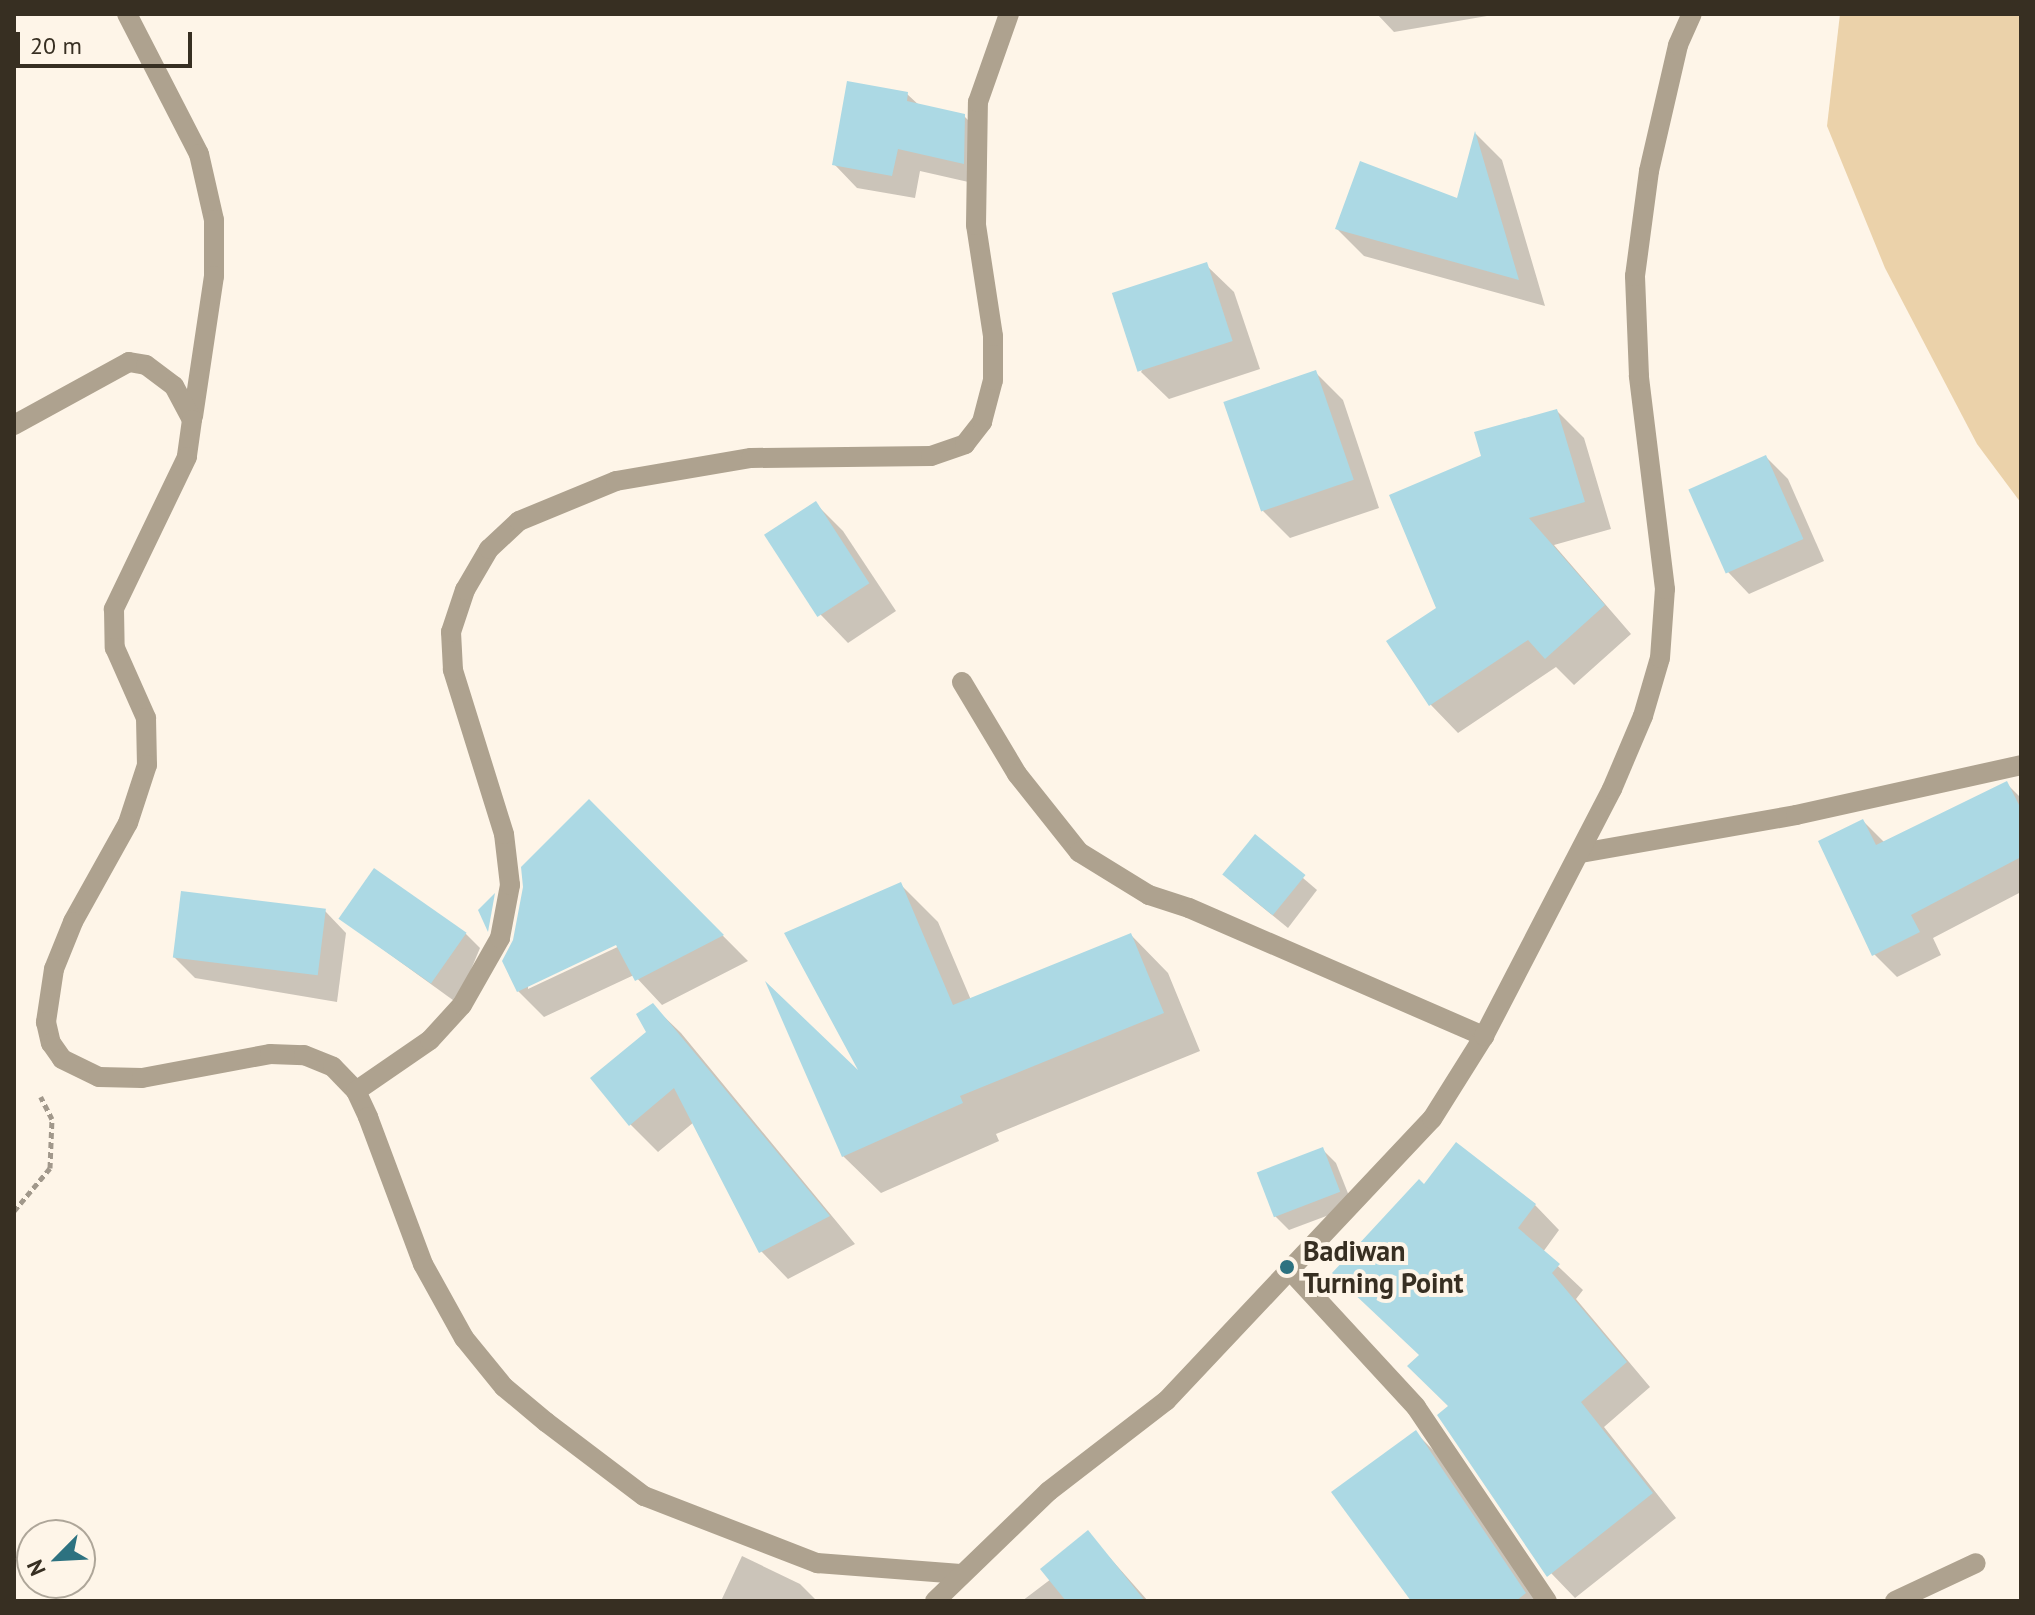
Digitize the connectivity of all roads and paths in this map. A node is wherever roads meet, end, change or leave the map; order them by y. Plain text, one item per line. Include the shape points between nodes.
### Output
1 (127, 14) edge
2 (1009, 14) edge
3 (1692, 14) edge
4 (192, 420) junction
5 (14, 425) edge
6 (962, 682) dead end
7 (2021, 765) edge
8 (1581, 853) junction
9 (1484, 1036) junction
10 (35, 1083) dead end
11 (356, 1091) junction
12 (14, 1211) edge
13 (1287, 1267) junction
14 (1976, 1563) dead end
15 (961, 1574) junction
16 (935, 1601) edge
17 (1547, 1601) edge
18 (1895, 1601) edge

1 - 4 street via 199,154 214,220 214,276
2 - 11 street via 978,102 976,225 993,336 993,380 982,422 965,444 931,456 751,458 616,481 519,521 489,549 465,590 451,632 453,670 504,834 510,885 500,938 462,1005 430,1040
3 - 8 street via 1678,45 1649,171 1635,276 1639,376 1665,589 1660,658 1643,716
4 - 5 street via 174,386 146,365 129,362
4 - 11 street via 187,457 114,609 115,648 146,718 147,765 128,823 73,922 54,969 46,1022 51,1043 74,1069 99,1077 142,1078 270,1054 304,1055 333,1067
6 - 9 street via 1017,774 1079,852 1149,895
7 - 8 street via 1796,815
8 - 9 street
9 - 13 street via 1432,1119
10 - 12 path via 52,1119 50,1168
11 - 15 street via 423,1264 464,1338 504,1387 577,1447 644,1496 817,1563
13 - 15 street via 1166,1401 1049,1491
13 - 17 street via 1416,1407
14 - 18 street
15 - 16 street

